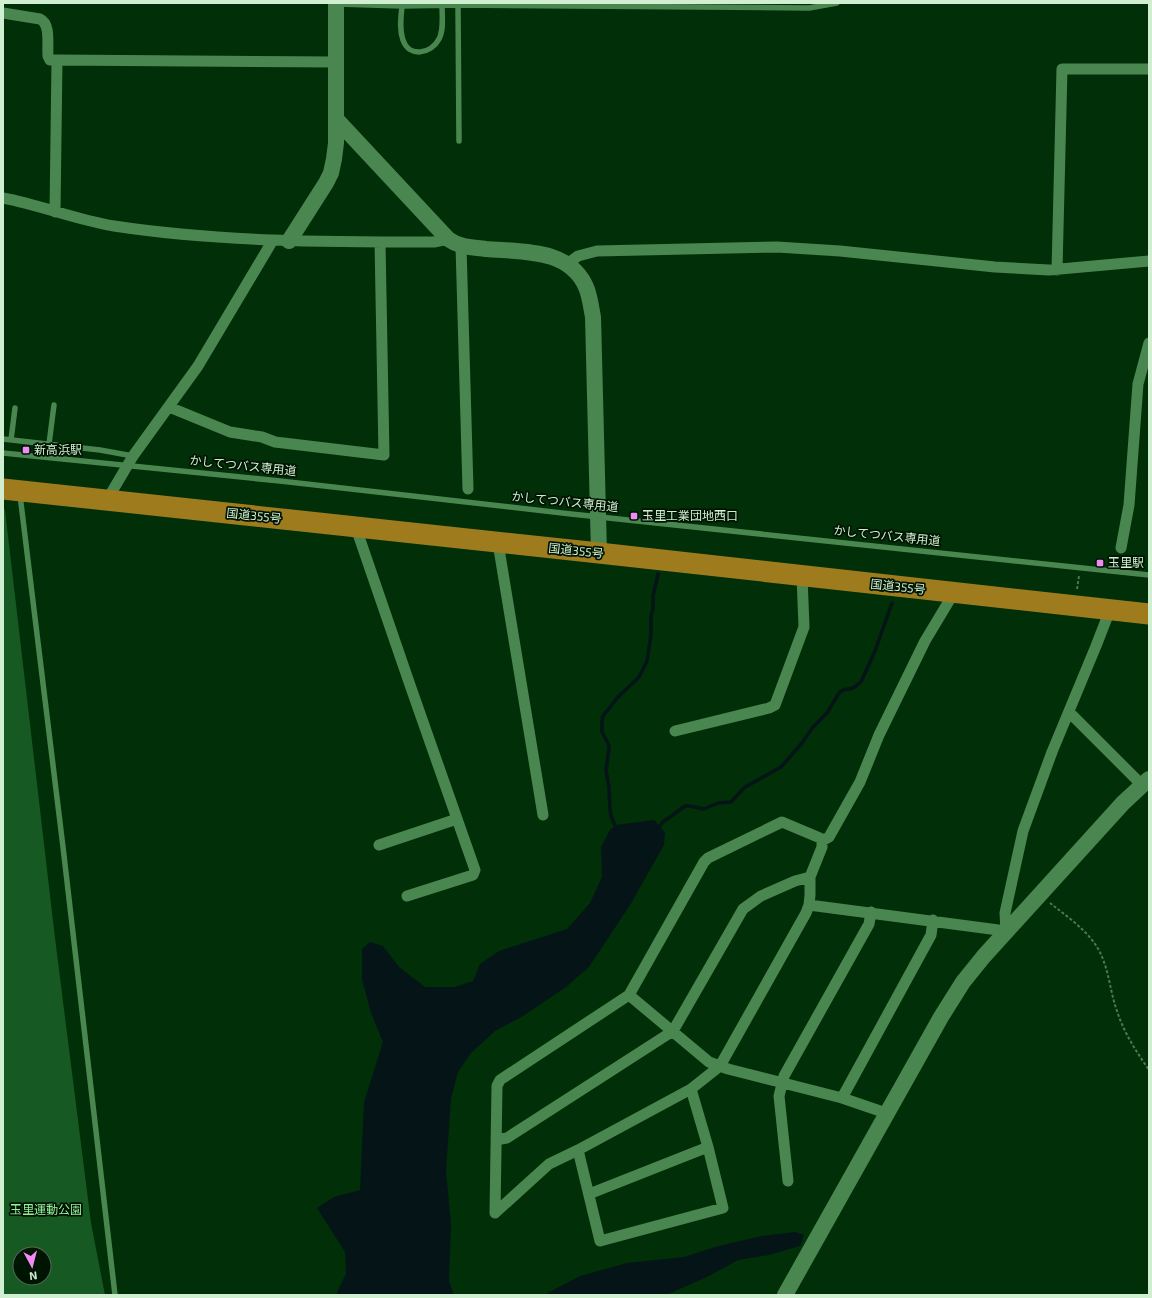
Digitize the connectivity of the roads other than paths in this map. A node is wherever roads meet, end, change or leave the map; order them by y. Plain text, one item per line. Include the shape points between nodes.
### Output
1 (336, 3) edge
2 (837, 3) edge
3 (420, 4) edge
4 (442, 5) junction
5 (458, 5) junction
6 (402, 6) junction
7 (3, 13) edge
8 (57, 60) junction
9 (336, 62) junction
10 (1149, 69) edge
11 (336, 118) junction
12 (459, 141) dead end
13 (3, 198) edge
14 (55, 212) junction
15 (281, 241) junction
16 (380, 242) junction
17 (454, 243) junction
18 (1149, 261) edge
19 (568, 264) junction
20 (1057, 270) junction
21 (1149, 343) edge
22 (54, 406) dead end
23 (169, 407) junction
24 (15, 408) dead end
25 (3, 439) edge
26 (11, 440) junction
27 (49, 444) junction
28 (3, 452) edge
29 (130, 460) junction
30 (468, 488) dead end
31 (11, 490) edge
32 (107, 500) junction
33 (598, 517) junction
34 (356, 528) junction
35 (498, 543) junction
36 (1121, 548) dead end
37 (599, 553) junction
38 (1149, 575) edge
39 (802, 576) junction
40 (952, 593) junction
41 (1110, 610) junction
42 (1149, 614) edge
43 (1069, 712) junction
44 (675, 731) dead end
45 (1145, 782) edge
46 (543, 815) dead end
47 (457, 819) junction
48 (822, 841) junction
49 (379, 845) dead end
50 (810, 877) junction
51 (407, 896) dead end
52 (809, 905) junction
53 (871, 912) junction
54 (934, 920) junction
55 (1006, 931) junction
56 (629, 995) junction
57 (673, 1031) junction
58 (720, 1066) junction
59 (783, 1083) junction
60 (691, 1089) junction
61 (842, 1098) junction
62 (886, 1113) junction
63 (496, 1139) junction
64 (708, 1147) junction
65 (578, 1150) junction
66 (788, 1181) dead end
67 (589, 1194) junction
68 (115, 1295) edge
69 (785, 1295) edge

1 - 6 lane
1 - 9 street
2 - 5 lane via 809,8
3 - 4 lane
3 - 6 lane
4 - 5 lane
4 - 6 lane via 439,39 422,53 414,53 403,41
5 - 12 lane
7 - 8 street via 43,20 47,27 48,56 50,60
8 - 9 street
8 - 14 street
9 - 11 street
10 - 20 street via 1062,69
11 - 15 street via 334,159 326,184
11 - 17 street
13 - 14 street
14 - 15 street via 105,224 147,230
15 - 16 street
15 - 23 street
16 - 17 street
16 - 23 street via 384,455 275,442 230,432
17 - 19 street via 546,254
17 - 30 street
18 - 20 street
19 - 20 street via 578,256 597,251 777,247 994,267
19 - 33 street via 586,287 593,317
21 - 36 street via 1138,384 1129,505
22 - 27 lane
23 - 29 street
24 - 26 lane
25 - 26 lane
26 - 27 lane
27 - 29 lane via 100,450
28 - 29 lane, かしてつバス専用道
29 - 32 street
29 - 33 lane, かしてつバス専用道
31 - 32 highway, 国道355号
31 - 68 lane via 64,854
32 - 34 highway, 国道355号
33 - 37 street
33 - 38 lane, かしてつバス専用道
34 - 35 highway, 国道355号
34 - 47 street
35 - 37 highway, 国道355号
35 - 46 street
37 - 39 highway, 国道355号
39 - 40 highway, 国道355号
39 - 44 street via 804,627 776,705
40 - 41 highway, 国道355号
40 - 48 street via 882,728 860,782 829,837
41 - 42 highway, 国道355号
41 - 43 street
43 - 45 street
43 - 55 street via 1023,831 1005,913
45 - 55 street
47 - 49 street
47 - 51 street via 475,866 475,873
48 - 50 street
48 - 56 street via 782,822 708,858
50 - 52 street
50 - 57 street via 761,896 743,909
52 - 53 street
52 - 58 street
53 - 54 street
53 - 59 street via 869,924 784,1076
54 - 55 street
54 - 61 street via 931,935
55 - 62 street via 967,977
56 - 57 street
56 - 63 street via 500,1080 497,1086
57 - 58 street via 709,1062
57 - 63 street via 507,1138
58 - 59 street
58 - 60 street
59 - 61 street
59 - 66 street via 779,1096
60 - 64 street
60 - 65 street
61 - 62 street
62 - 69 street
63 - 65 street via 495,1213 549,1164
64 - 67 street
64 - 67 street via 723,1208 600,1241
65 - 67 street

